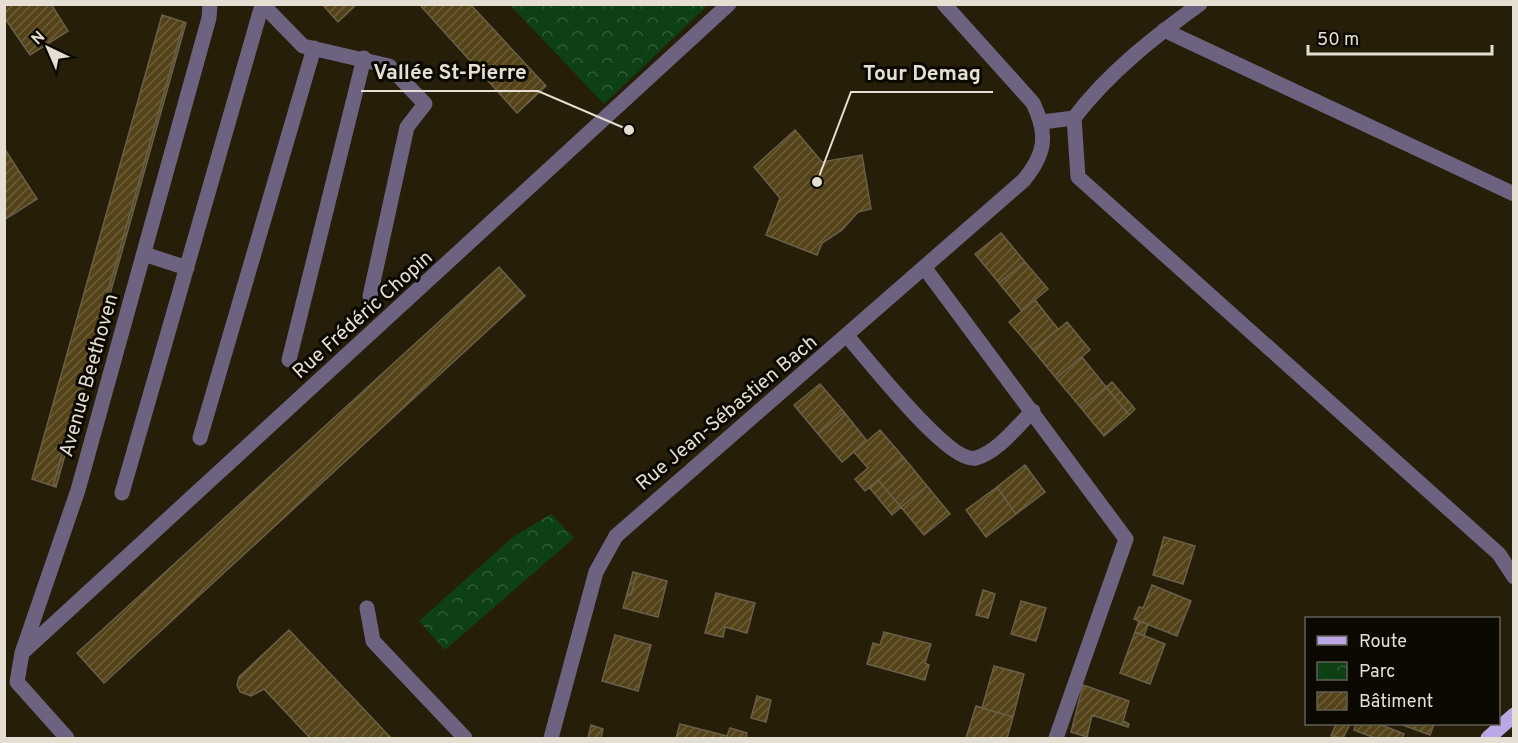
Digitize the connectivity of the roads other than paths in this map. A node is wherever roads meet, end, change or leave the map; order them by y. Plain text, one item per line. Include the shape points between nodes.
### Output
1 (210, 4) edge
2 (729, 4) edge
3 (944, 4) edge
4 (1200, 4) edge
5 (262, 5) edge
6 (1164, 30) junction
7 (314, 48) junction
8 (364, 58) junction
9 (1074, 118) junction
10 (1042, 122) junction
11 (1514, 194) edge
12 (144, 254) junction
13 (924, 267) junction
14 (187, 268) junction
15 (370, 296) dead end
16 (847, 336) junction
17 (289, 360) dead end
18 (1033, 411) junction
19 (200, 438) dead end
20 (122, 493) dead end
21 (1506, 556) edge
22 (1514, 577) edge
23 (367, 608) dead end
24 (22, 653) junction
25 (1514, 715) edge
26 (67, 738) edge
27 (465, 738) edge
28 (551, 738) edge
29 (1056, 738) edge
30 (1488, 738) edge

1 - 12 street, Avenue Beethoven
2 - 24 street, Rue Frédéric Chopin
3 - 10 street via 1033,103
4 - 6 street
5 - 7 street via 303,46
5 - 14 street
6 - 9 street via 1093,93
6 - 11 street
7 - 8 street
7 - 19 street
8 - 15 street via 389,66 425,104 407,127
8 - 17 street
9 - 10 street
9 - 21 street via 1078,177
10 - 13 street, Rue Jean-Sébastien Bach via 1043,148 1024,180
12 - 14 street
12 - 24 street, Avenue Beethoven via 78,490
13 - 16 street, Rue Jean-Sébastien Bach
13 - 18 street
14 - 20 street
16 - 18 street via 935,437 958,455 974,459 991,451
16 - 28 street, Rue Jean-Sébastien Bach via 616,536 596,572
18 - 29 street via 1126,538
21 - 22 street
23 - 27 street via 374,641
24 - 26 street, Avenue Beethoven via 17,682
25 - 30 main road

